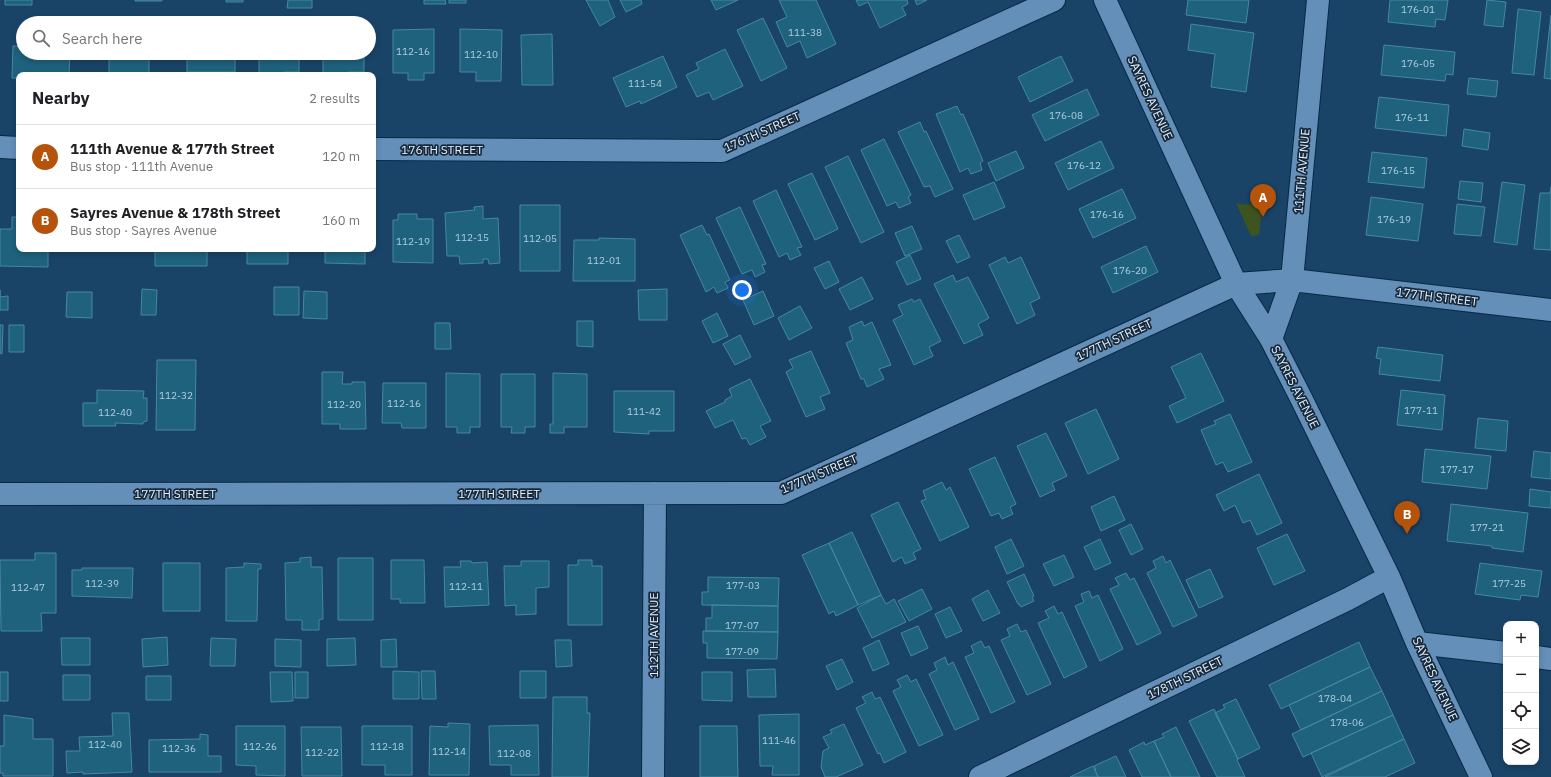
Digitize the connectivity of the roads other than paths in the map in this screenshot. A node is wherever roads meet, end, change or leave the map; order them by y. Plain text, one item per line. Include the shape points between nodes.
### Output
1 (1054, 0) edge
2 (1105, 0) edge
3 (1318, 0) edge
4 (0, 148) edge
5 (16, 148) edge
6 (376, 149) edge
7 (1292, 280) junction
8 (1236, 284) junction
9 (1551, 310) edge
10 (1271, 339) junction
11 (656, 493) junction
12 (0, 494) edge
13 (1389, 577) junction
14 (1418, 643) junction
15 (1503, 653) edge
16 (1539, 657) edge
17 (1551, 659) edge
18 (653, 777) edge
19 (980, 777) edge
20 (1481, 777) edge

1 - 6 street, 176TH STREET via 722,151
2 - 8 street, SAYRES AVENUE
3 - 7 street, 111TH AVENUE
4 - 5 street
7 - 8 street, 177TH STREET
7 - 9 street, 177TH STREET
7 - 10 street, 111TH AVENUE
8 - 10 street, SAYRES AVENUE
8 - 11 street, 177TH STREET via 781,493
10 - 13 street, SAYRES AVENUE
11 - 12 street, 177TH STREET
11 - 18 street, 112TH AVENUE
13 - 14 street, SAYRES AVENUE
13 - 19 street, 178TH STREET
14 - 15 street
14 - 20 street, SAYRES AVENUE
16 - 17 street

